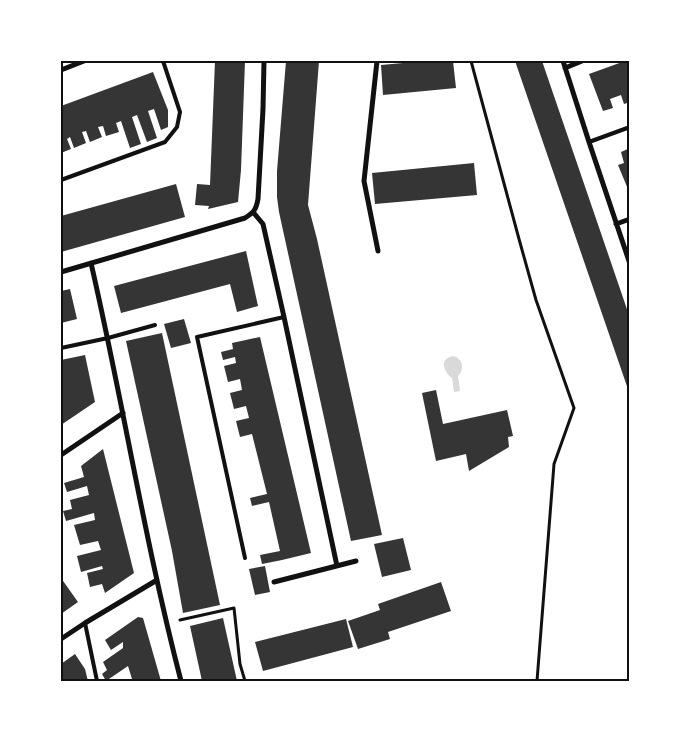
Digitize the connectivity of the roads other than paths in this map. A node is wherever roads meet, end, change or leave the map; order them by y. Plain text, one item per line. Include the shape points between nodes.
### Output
1 (84, 61) edge
2 (163, 61) edge
3 (264, 61) edge
4 (377, 61) edge
5 (563, 61) edge
6 (582, 61) edge
7 (565, 68) junction
8 (61, 70) edge
9 (630, 127) edge
10 (588, 142) junction
11 (61, 180) edge
12 (254, 212) junction
13 (630, 219) edge
14 (616, 224) junction
15 (378, 251) dead end
16 (91, 263) junction
17 (630, 264) edge
18 (61, 272) edge
19 (284, 317) junction
20 (155, 325) dead end
21 (108, 338) junction
22 (61, 348) edge
23 (123, 413) junction
24 (61, 455) edge
25 (245, 558) dead end
26 (356, 561) dead end
27 (336, 566) junction
28 (156, 580) junction
29 (274, 582) dead end
30 (85, 623) junction
31 (61, 639) edge
32 (97, 681) edge
33 (181, 681) edge

1 - 8 street
2 - 11 lane via 180,112 177,127 166,142
3 - 12 street via 258,199
4 - 15 street via 364,181
5 - 7 street
6 - 7 street
7 - 10 street
9 - 10 lane
10 - 14 street
12 - 16 street via 245,218
12 - 19 street via 262,224
13 - 14 street
14 - 17 street
16 - 18 street
16 - 21 street
19 - 25 lane via 197,337
19 - 27 street
20 - 21 lane
21 - 22 lane
21 - 23 street
23 - 24 street
23 - 28 street
26 - 27 street
27 - 29 street
28 - 30 street
28 - 33 street
30 - 31 street
30 - 32 lane

